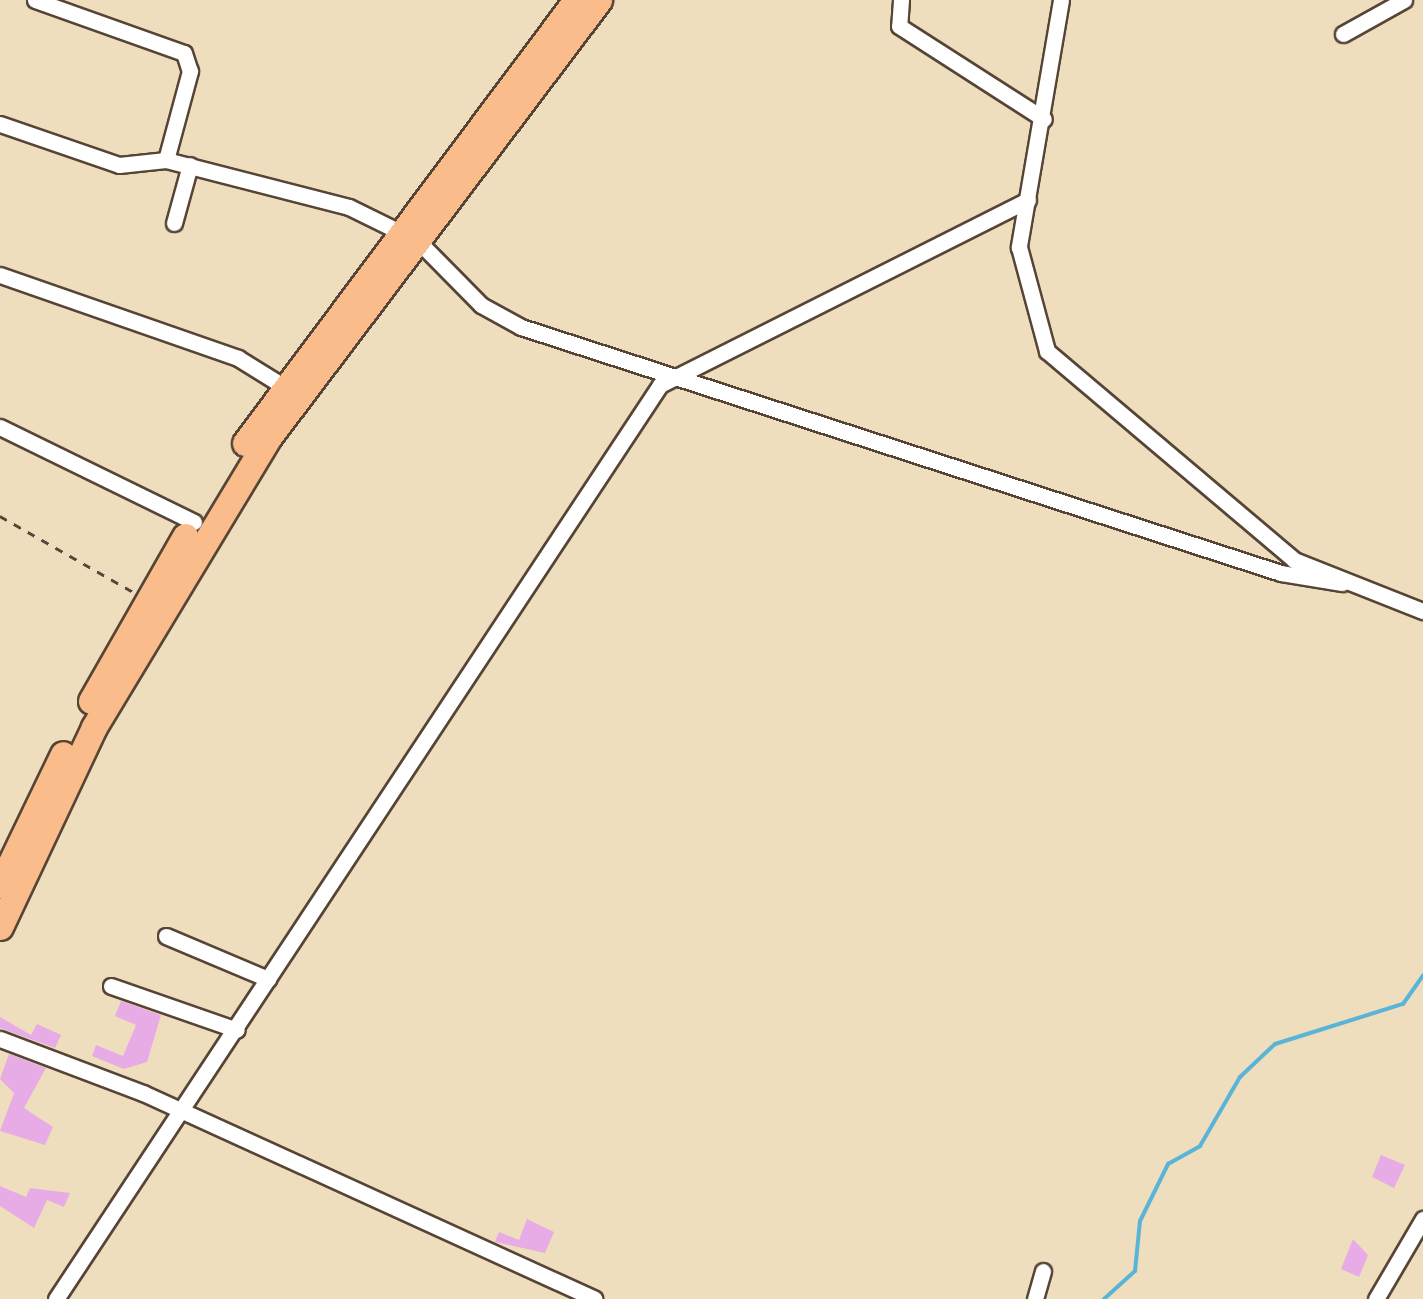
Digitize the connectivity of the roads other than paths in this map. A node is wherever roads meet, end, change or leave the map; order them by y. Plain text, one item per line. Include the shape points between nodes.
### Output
1 (35, 0) edge
2 (576, 0) edge
3 (600, 0) edge
4 (1061, 0) edge
5 (1404, 0) edge
6 (898, 1) edge
7 (56, 4) edge
8 (1343, 34) dead end
9 (1044, 119) junction
10 (0, 124) edge
11 (166, 160) junction
12 (190, 165) junction
13 (1028, 200) junction
14 (174, 223) dead end
15 (404, 240) junction
16 (0, 275) edge
17 (674, 377) junction
18 (283, 386) junction
19 (0, 428) edge
20 (194, 522) junction
21 (1342, 583) junction
22 (1423, 611) edge
23 (0, 884) edge
24 (0, 927) edge
25 (166, 936) dead end
26 (268, 979) junction
27 (112, 986) dead end
28 (237, 1030) junction
29 (0, 1039) edge
30 (181, 1111) junction
31 (1423, 1219) edge
32 (1043, 1271) dead end
33 (56, 1299) edge
34 (594, 1299) edge
35 (1035, 1299) edge
36 (1376, 1299) edge

1 - 7 street
2 - 15 highway
3 - 15 highway
4 - 9 street
5 - 8 street
6 - 9 street via 900,26
7 - 11 street via 184,53 190,71
9 - 13 street
10 - 11 street via 118,166
11 - 12 street
12 - 14 street
12 - 15 street via 349,207
13 - 17 street
13 - 21 street via 1022,282 1053,360 1278,549
15 - 17 street via 492,313
15 - 18 highway
15 - 24 highway via 185,568 94,727
16 - 18 street via 238,358
17 - 21 street via 1281,573
17 - 26 street via 630,424
18 - 20 highway
19 - 20 street
20 - 23 highway via 146,600
21 - 22 street
25 - 26 street
26 - 28 street
27 - 28 street
28 - 30 street
29 - 30 street
30 - 33 street
30 - 34 street
31 - 36 street
32 - 35 street

